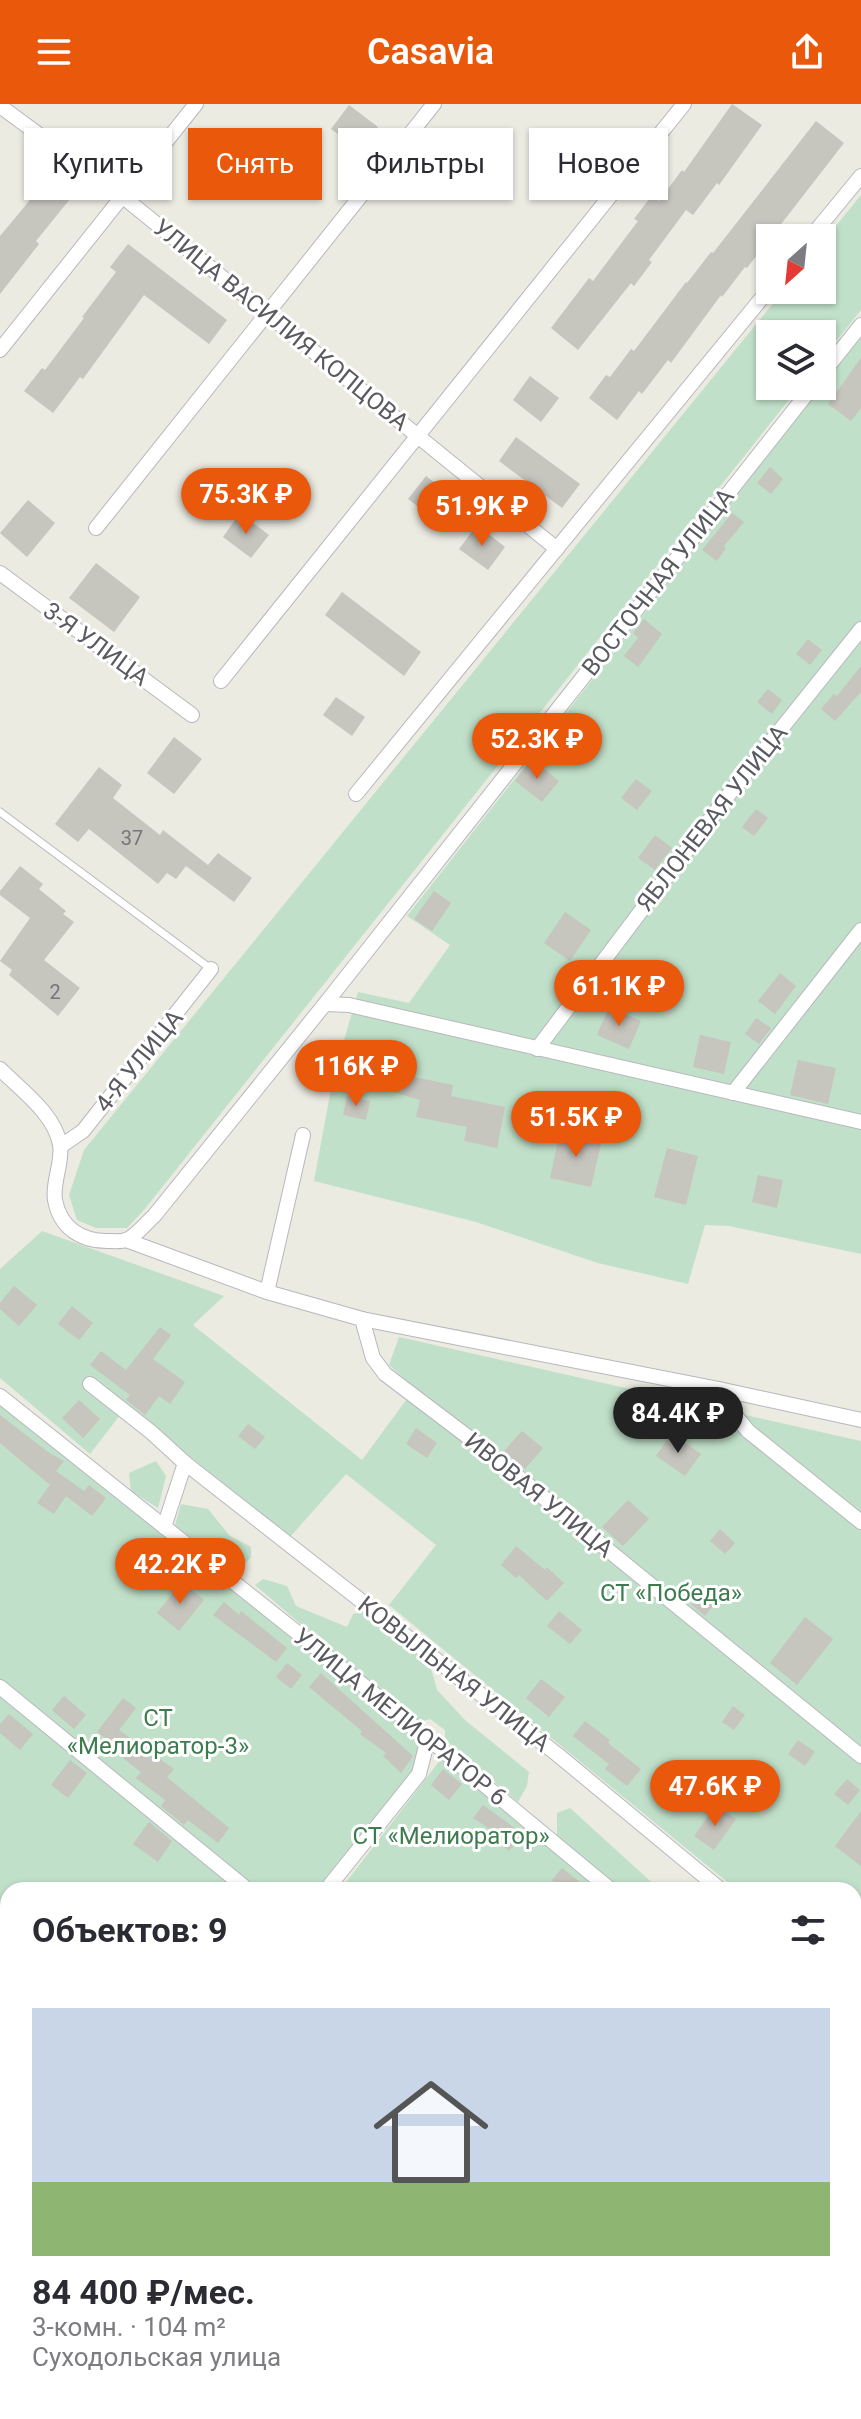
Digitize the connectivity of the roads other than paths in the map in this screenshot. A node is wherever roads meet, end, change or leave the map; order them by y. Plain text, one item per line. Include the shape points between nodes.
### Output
1 (196, 104) edge
2 (434, 104) edge
3 (684, 104) edge
4 (0, 106) edge
5 (30, 128) edge
6 (172, 134) edge
7 (861, 176) edge
8 (119, 200) edge
9 (127, 200) edge
10 (822, 224) edge
11 (757, 304) edge
12 (267, 314) junction
13 (861, 325) edge
14 (0, 350) edge
15 (836, 356) edge
16 (802, 400) edge
17 (417, 435) junction
18 (96, 528) dead end
19 (557, 549) junction
20 (0, 573) edge
21 (861, 629) edge
22 (221, 681) dead end
23 (192, 715) dead end
24 (356, 794) dead end
25 (0, 812) edge
26 (861, 930) edge
27 (211, 969) joint
28 (325, 1004) junction
29 (537, 1049) junction
30 (0, 1069) edge
31 (733, 1093) junction
32 (861, 1122) edge
33 (303, 1135) dead end
34 (61, 1146) junction
35 (126, 1240) junction
36 (267, 1292) junction
37 (356, 1318) junction
38 (90, 1384) dead end
39 (719, 1389) junction
40 (0, 1396) edge
41 (861, 1420) edge
42 (185, 1463) junction
43 (861, 1522) edge
44 (164, 1527) junction
45 (0, 1687) edge
46 (428, 1738) junction
47 (861, 1756) edge
48 (238, 1882) edge
49 (332, 1882) edge
50 (601, 1882) edge
51 (711, 1882) edge

1 - 6 street
2 - 12 street
3 - 17 street
4 - 5 street, УЛИЦА ВАСИЛИЯ КОПЦОВА
7 - 10 street
8 - 14 street
9 - 12 street, УЛИЦА ВАСИЛИЯ КОПЦОВА
11 - 19 street
12 - 17 street, УЛИЦА ВАСИЛИЯ КОПЦОВА
12 - 18 street
13 - 15 street
16 - 28 street, ВОСТОЧНАЯ УЛИЦА
17 - 19 street, УЛИЦА ВАСИЛИЯ КОПЦОВА
17 - 22 street
19 - 24 street
20 - 23 street, 3-Я УЛИЦА
21 - 29 street, ЯБЛОНЕВАЯ УЛИЦА
25 - 27 lane
26 - 31 street
27 - 34 street, 4-Я УЛИЦА via 83,1131
28 - 29 street via 349,1005
28 - 35 street, ВОСТОЧНАЯ УЛИЦА via 154,1216
29 - 31 street
30 - 34 street via 39,1107
31 - 32 street
33 - 36 street
34 - 35 street via 54,1196 67,1229 100,1241
35 - 36 street
36 - 37 street
37 - 39 street
37 - 47 street, ИВОВАЯ УЛИЦА via 385,1374
38 - 42 street, КОВЫЛЬНАЯ УЛИЦА
39 - 41 street
39 - 43 street via 748,1431
40 - 44 street, УЛИЦА МЕЛИОРАТОР 6
42 - 44 street
42 - 51 street, КОВЫЛЬНАЯ УЛИЦА
44 - 46 street, УЛИЦА МЕЛИОРАТОР 6
45 - 48 street
46 - 49 street via 419,1774
46 - 50 street, УЛИЦА МЕЛИОРАТОР 6

